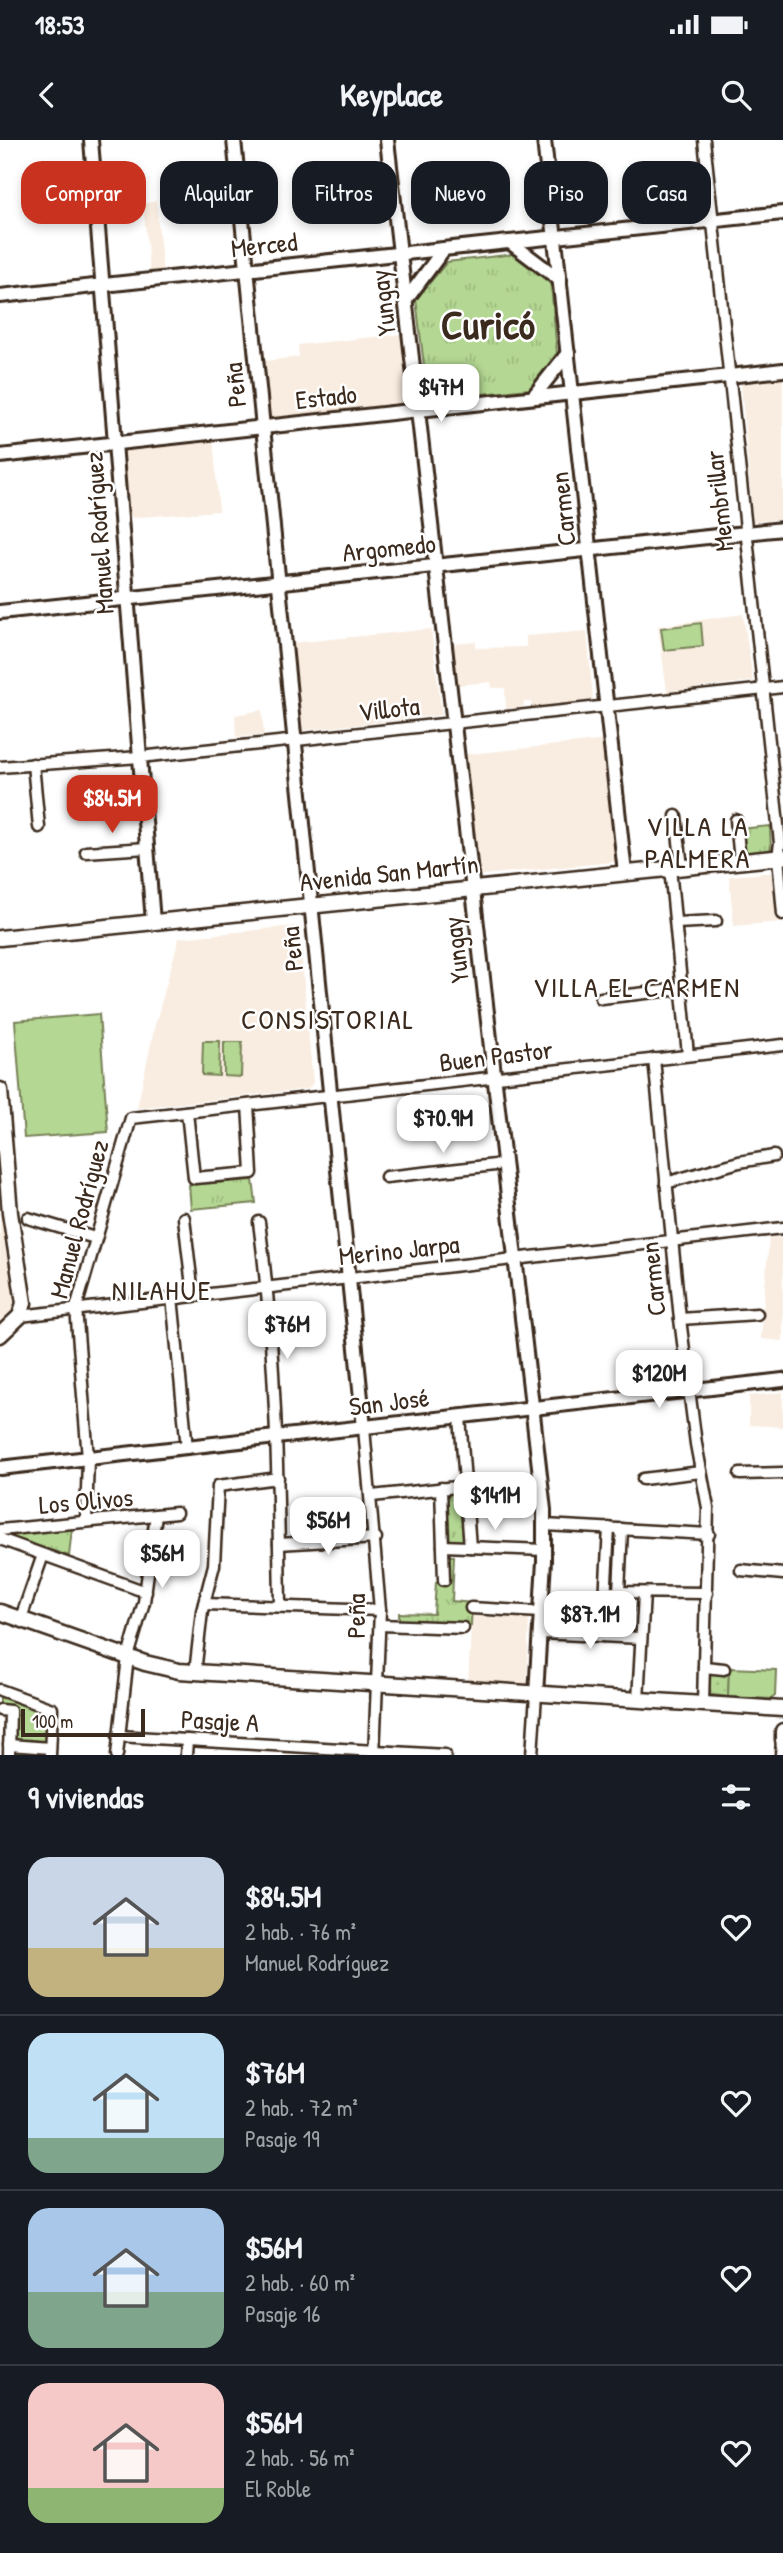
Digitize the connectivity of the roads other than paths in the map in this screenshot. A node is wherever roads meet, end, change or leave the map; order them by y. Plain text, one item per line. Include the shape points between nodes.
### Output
1 (91, 140) edge
2 (234, 140) edge
3 (387, 140) edge
4 (544, 140) edge
5 (704, 140) edge
6 (783, 213) edge
7 (713, 221) junction
8 (555, 238) junction
9 (511, 243) junction
10 (444, 249) junction
11 (401, 254) junction
12 (247, 270) junction
13 (560, 280) junction
14 (103, 285) junction
15 (0, 296) edge
16 (406, 300) junction
17 (568, 353) junction
18 (783, 370) edge
19 (414, 372) junction
20 (730, 376) junction
21 (573, 393) junction
22 (533, 397) junction
23 (459, 405) junction
24 (418, 410) junction
25 (262, 426) junction
26 (115, 441) junction
27 (0, 456) edge
28 (783, 529) edge
29 (747, 533) junction
30 (590, 549) junction
31 (436, 566) junction
32 (278, 583) junction
33 (127, 599) junction
34 (0, 612) edge
35 (783, 687) edge
36 (764, 690) junction
37 (608, 706) junction
38 (453, 723) junction
39 (293, 740) junction
40 (140, 757) junction
41 (33, 764) junction
42 (0, 767) edge
43 (676, 816) dead end
44 (736, 820) dead end
45 (38, 827) dead end
46 (147, 848) junction
47 (86, 852) dead end
48 (780, 857) edge
49 (740, 861) junction
50 (676, 868) junction
51 (625, 873) junction
52 (471, 889) junction
53 (311, 905) junction
54 (783, 914) edge
55 (716, 921) dead end
56 (153, 922) junction
57 (676, 923) junction
58 (0, 938) edge
59 (682, 989) junction
60 (601, 998) dead end
61 (783, 1045) edge
62 (688, 1055) junction
63 (654, 1059) junction
64 (494, 1077) junction
65 (0, 1090) edge
66 (330, 1096) junction
67 (248, 1105) junction
68 (187, 1112) junction
69 (131, 1118) joint
70 (774, 1156) dead end
71 (504, 1164) junction
72 (386, 1177) dead end
73 (666, 1183) junction
74 (27, 1218) dead end
75 (184, 1218) dead end
76 (259, 1222) dead end
77 (783, 1228) edge
78 (95, 1238) junction
79 (672, 1241) junction
80 (515, 1259) junction
81 (349, 1277) junction
82 (268, 1286) junction
83 (193, 1294) junction
84 (172, 1297) junction
85 (76, 1308) junction
86 (757, 1314) dead end
87 (20, 1316) junction
88 (680, 1319) junction
89 (0, 1335) edge
90 (783, 1380) edge
91 (689, 1390) junction
92 (532, 1409) junction
93 (460, 1417) junction
94 (364, 1428) junction
95 (277, 1438) junction
96 (187, 1448) junction
97 (88, 1458) junction
98 (0, 1468) edge
99 (701, 1472) junction
100 (783, 1473) edge
101 (740, 1474) dead end
102 (278, 1478) junction
103 (643, 1479) dead end
104 (466, 1486) junction
105 (441, 1489) junction
106 (372, 1496) junction
107 (176, 1513) dead end
108 (156, 1515) junction
109 (86, 1521) junction
110 (545, 1525) junction
111 (609, 1528) junction
112 (622, 1529) junction
113 (0, 1530) edge
114 (709, 1534) junction
115 (376, 1538) junction
116 (0, 1539) edge
117 (279, 1544) junction
118 (443, 1546) junction
119 (470, 1547) junction
120 (545, 1550) junction
121 (43, 1555) junction
122 (741, 1570) dead end
123 (783, 1574) edge
124 (444, 1580) dead end
125 (146, 1592) junction
126 (606, 1592) junction
127 (619, 1592) junction
128 (644, 1593) junction
129 (707, 1593) junction
130 (204, 1604) junction
131 (280, 1605) junction
132 (471, 1608) dead end
133 (380, 1610) junction
134 (0, 1612) edge
135 (541, 1612) junction
136 (20, 1618) junction
137 (380, 1625) junction
138 (463, 1629) dead end
139 (540, 1633) junction
140 (603, 1636) junction
141 (641, 1638) junction
142 (128, 1657) junction
143 (704, 1667) junction
144 (724, 1669) dead end
145 (195, 1673) junction
146 (377, 1684) junction
147 (0, 1689) edge
148 (536, 1693) junction
149 (638, 1700) junction
150 (703, 1704) junction
151 (783, 1709) edge
152 (5, 1711) edge
153 (783, 1731) edge
154 (118, 1736) junction
155 (187, 1740) junction
156 (783, 1740) edge
157 (248, 1744) junction
158 (9, 1750) edge
159 (50, 1751) edge
160 (306, 1751) edge
161 (374, 1753) edge
162 (411, 1754) edge
163 (117, 1755) edge
164 (186, 1755) edge
165 (247, 1755) edge
166 (445, 1755) edge
167 (532, 1755) edge
168 (781, 1755) edge

1 - 14 street, Manuel Rodríguez
2 - 12 street, Peña
3 - 11 street, Yungay
4 - 8 street, Carmen
5 - 7 street, Membrillar
6 - 7 street, Merced
7 - 8 street, Merced
7 - 20 street, Membrillar
8 - 9 street, Merced
8 - 13 street, Carmen
9 - 10 street, Merced
9 - 13 street
10 - 11 street, Merced
10 - 16 street
11 - 12 street, Merced
11 - 16 street, Yungay
12 - 14 street, Merced
12 - 25 street, Peña
13 - 17 street, Carmen
14 - 15 street, Merced
14 - 26 street, Manuel Rodríguez
16 - 19 street, Yungay
17 - 21 street, Carmen
17 - 22 street
18 - 20 street, Estado
19 - 23 street
19 - 24 street, Yungay
20 - 21 street, Estado
20 - 29 street, Membrillar
21 - 22 street, Estado
21 - 30 street, Carmen
22 - 23 street, Estado
23 - 24 street, Estado
24 - 25 street, Estado
24 - 31 street, Yungay
25 - 26 street, Estado
25 - 32 street, Peña
26 - 27 street, Estado
26 - 33 street, Manuel Rodríguez
28 - 29 street, Argomedo
29 - 30 street, Argomedo
29 - 36 street, Membrillar
30 - 31 street, Argomedo
30 - 37 street, Carmen
31 - 32 street, Argomedo
31 - 38 street, Yungay
32 - 33 street, Argomedo
32 - 39 street, Peña
33 - 34 street, Argomedo
33 - 40 street, Manuel Rodríguez
35 - 36 street, Villota
36 - 37 street, Villota
36 - 48 street, Membrillar
37 - 38 street, Villota
37 - 51 street, Carmen
38 - 39 street, Villota
38 - 52 street, Yungay
39 - 40 street, Villota
39 - 53 street, Peña
40 - 41 street, Villota
40 - 46 street, Manuel Rodríguez
41 - 42 street, Villota
41 - 45 street
43 - 50 street
44 - 49 street
46 - 47 street
46 - 56 street, Manuel Rodríguez
48 - 49 main road, Avenida San Martín
48 - 54 street, Membrillar
49 - 50 main road, Avenida San Martín
50 - 51 main road, Avenida San Martín
50 - 57 street
51 - 52 main road, Avenida San Martín
52 - 53 main road, Avenida San Martín
52 - 64 street, Yungay
53 - 56 main road, Avenida San Martín
53 - 66 street, Peña
55 - 57 street
56 - 58 main road, Avenida San Martín
57 - 59 street
59 - 60 street
59 - 62 street
61 - 62 street, Buen Pastor
62 - 63 street, Buen Pastor
63 - 64 street, Buen Pastor
63 - 73 street, Carmen
64 - 66 street, Buen Pastor
64 - 71 street, Yungay
65 - 87 main road via 12,1229 24,1287
66 - 67 street, Buen Pastor
66 - 81 street, Peña
67 - 68 street, Buen Pastor
67 - 68 street via 252,1173 194,1178
68 - 69 street, Buen Pastor
69 - 78 street, Manuel Rodríguez
70 - 73 street
71 - 72 street
71 - 80 street, Yungay
73 - 79 street, Carmen
74 - 78 street
75 - 83 street
76 - 82 street
77 - 79 street, Merino Jarpa
78 - 85 street, Manuel Rodríguez
79 - 80 street, Merino Jarpa
79 - 88 street, Carmen
80 - 81 street, Merino Jarpa
80 - 92 street, Yungay
81 - 82 street, Merino Jarpa
81 - 94 street, Peña
82 - 83 street, Merino Jarpa
82 - 95 street
83 - 84 street, Merino Jarpa
84 - 85 street, Merino Jarpa
84 - 96 street
85 - 87 street, Merino Jarpa
85 - 97 street, Manuel Rodríguez
86 - 88 street
87 - 89 main road
88 - 91 street, Carmen
90 - 91 street, San José
91 - 92 street, San José
91 - 99 street, Carmen
92 - 93 street, San José
92 - 110 street, Yungay
93 - 94 street, San José
93 - 104 street
94 - 95 street, San José
94 - 106 street, Peña
95 - 96 street, San José
95 - 102 street
96 - 97 street, San José
97 - 98 street, San José
97 - 109 street, Manuel Rodríguez
99 - 103 street
99 - 114 street, Carmen
100 - 101 street
102 - 117 street
102 - 130 street via 218,1486 215,1556
104 - 105 street
104 - 119 street
105 - 106 street
105 - 118 street
106 - 115 street, Peña
107 - 108 street, Los Olivos
108 - 109 street, Los Olivos
108 - 125 street
109 - 113 street, Los Olivos
110 - 111 street
110 - 120 street, Yungay
111 - 112 street
111 - 126 street
112 - 114 street
112 - 127 street
114 - 129 street, Carmen
115 - 117 street
115 - 133 street, Peña
116 - 121 street
117 - 131 street
118 - 119 street
118 - 124 street
119 - 120 street
120 - 135 street, Yungay
121 - 125 street
121 - 136 street
122 - 123 street
125 - 142 street
126 - 127 street
126 - 140 street
127 - 128 street
128 - 129 street
128 - 141 street
129 - 143 street, Carmen
130 - 131 street
130 - 145 street
131 - 133 street
132 - 135 street
133 - 137 street, Peña
134 - 136 main road
135 - 139 street, Yungay
136 - 142 main road
137 - 138 street
137 - 146 street, Peña
139 - 140 street
139 - 148 street, Yungay
140 - 141 street
141 - 149 street
142 - 145 main road
142 - 154 street
143 - 144 street
143 - 150 street, Carmen
145 - 146 main road
146 - 148 main road
146 - 161 street, Peña
147 - 159 street via 52,1709
148 - 149 main road
148 - 167 street, Yungay
149 - 150 main road
150 - 151 main road
152 - 158 street
153 - 156 main road
154 - 155 street, Pasaje A
154 - 163 street
155 - 157 street, Pasaje A
155 - 164 street
156 - 168 street
157 - 160 street, Pasaje A
157 - 165 street
158 - 159 street
160 - 161 street, Pasaje A
161 - 162 street, Pasaje A
162 - 166 street, Pasaje A

